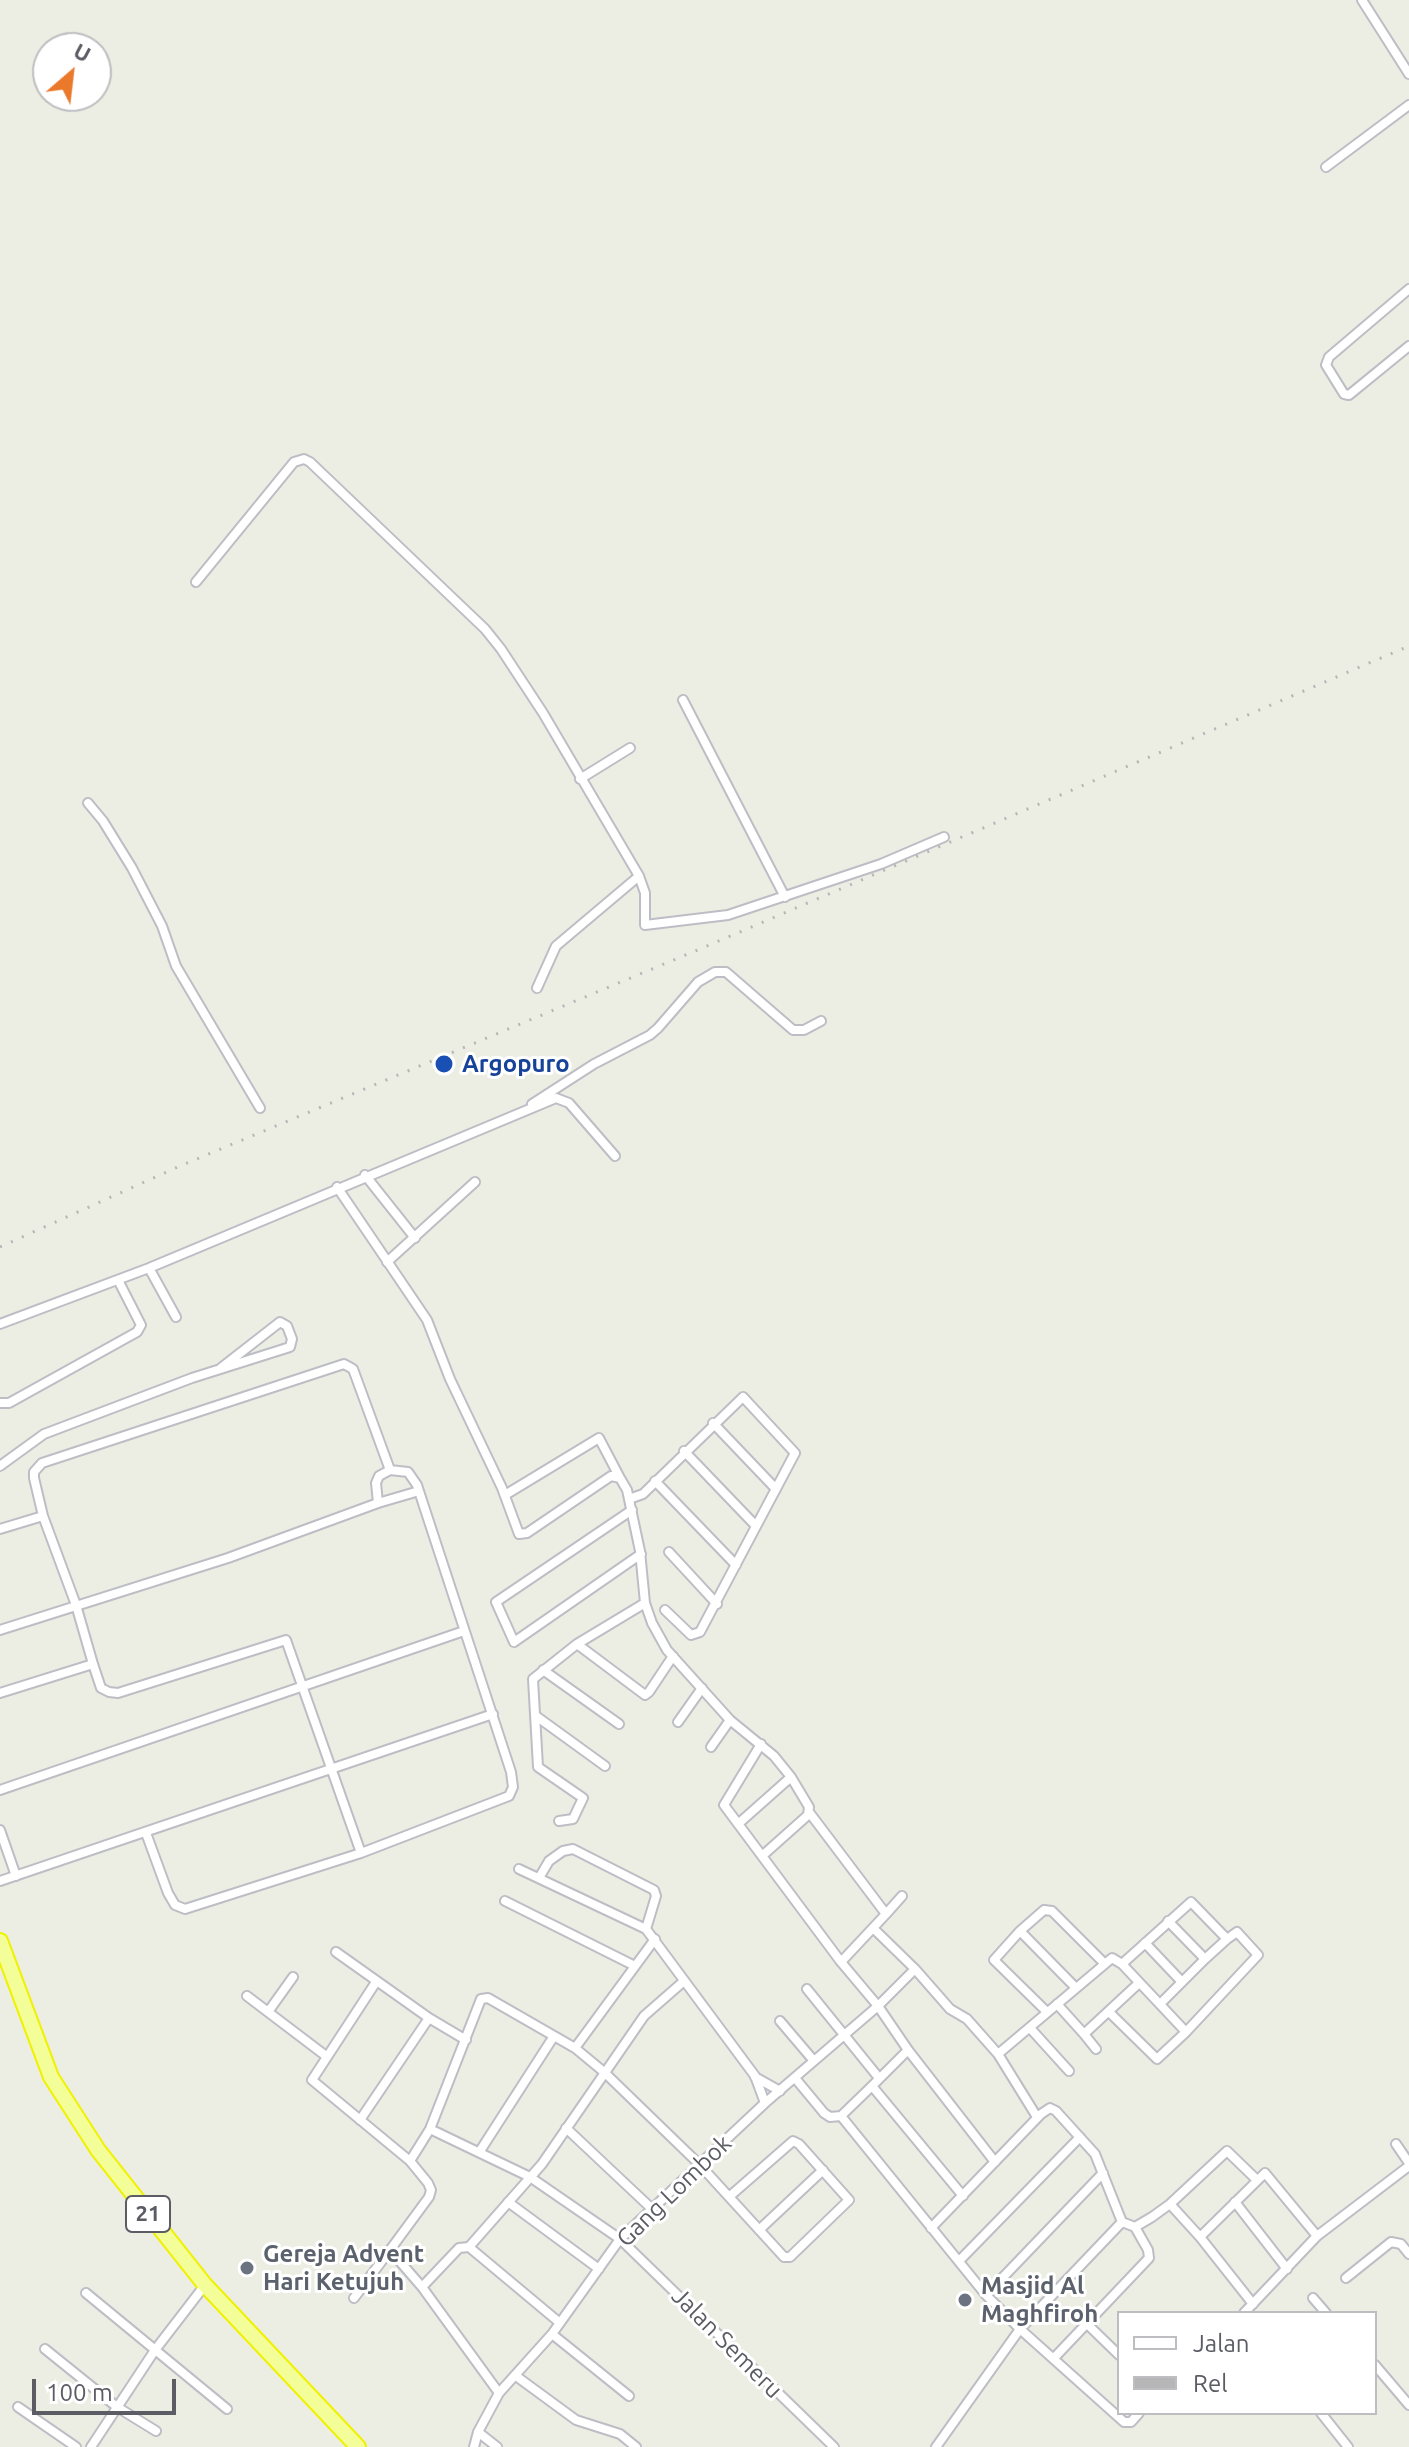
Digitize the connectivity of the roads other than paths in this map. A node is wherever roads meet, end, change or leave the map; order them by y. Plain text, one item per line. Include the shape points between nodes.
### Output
1 (1362, 0) edge
2 (1409, 74) edge
3 (1409, 105) edge
4 (1326, 167) dead end
5 (1409, 289) edge
6 (1409, 346) edge
7 (196, 582) dead end
8 (683, 700) dead end
9 (630, 748) dead end
10 (580, 779) junction
11 (88, 803) dead end
12 (944, 837) dead end
13 (639, 876) junction
14 (785, 897) junction
15 (537, 988) dead end
16 (821, 1021) dead end
17 (260, 1108) dead end
18 (518, 1113) junction
19 (615, 1156) dead end
20 (365, 1175) junction
21 (475, 1182) dead end
22 (337, 1187) junction
23 (415, 1238) junction
24 (387, 1262) junction
25 (149, 1268) junction
26 (118, 1280) junction
27 (176, 1317) dead end
28 (0, 1324) edge
29 (221, 1368) junction
30 (0, 1403) edge
31 (713, 1423) junction
32 (684, 1451) junction
33 (0, 1466) edge
34 (390, 1470) junction
35 (620, 1478) junction
36 (655, 1481) junction
37 (776, 1489) junction
38 (419, 1491) junction
39 (505, 1495) junction
40 (629, 1499) junction
41 (378, 1503) junction
42 (632, 1510) junction
43 (43, 1516) junction
44 (756, 1526) junction
45 (0, 1529) edge
46 (669, 1552) dead end
47 (641, 1554) junction
48 (736, 1565) junction
49 (645, 1603) junction
50 (717, 1604) junction
51 (76, 1605) junction
52 (665, 1610) dead end
53 (0, 1630) edge
54 (464, 1631) junction
55 (577, 1644) junction
56 (673, 1656) junction
57 (93, 1664) junction
58 (543, 1670) junction
59 (304, 1687) junction
60 (702, 1688) junction
61 (0, 1693) edge
62 (493, 1714) junction
63 (536, 1716) junction
64 (730, 1720) junction
65 (678, 1722) dead end
66 (619, 1724) dead end
67 (761, 1744) junction
68 (711, 1747) dead end
69 (605, 1766) dead end
70 (331, 1768) junction
71 (791, 1777) junction
72 (0, 1790) edge
73 (809, 1812) junction
74 (559, 1821) dead end
75 (738, 1824) junction
76 (0, 1830) edge
77 (146, 1833) junction
78 (361, 1853) junction
79 (762, 1856) junction
80 (519, 1869) dead end
81 (16, 1876) junction
82 (539, 1878) junction
83 (0, 1881) edge
84 (902, 1896) dead end
85 (505, 1901) dead end
86 (886, 1914) junction
87 (1168, 1921) junction
88 (646, 1929) junction
89 (874, 1929) junction
90 (1020, 1931) junction
91 (655, 1939) junction
92 (1227, 1939) junction
93 (0, 1941) edge
94 (1145, 1943) junction
95 (336, 1952) dead end
96 (1205, 1959) junction
97 (841, 1962) junction
98 (1104, 1963) junction
99 (1122, 1964) junction
100 (635, 1966) junction
101 (915, 1969) junction
102 (293, 1977) dead end
103 (684, 1981) junction
104 (376, 1982) junction
105 (1182, 1982) junction
106 (1139, 1983) junction
107 (1076, 1988) junction
108 (807, 1989) dead end
109 (247, 1996) dead end
110 (1057, 2004) junction
111 (1160, 2004) junction
112 (878, 2006) junction
113 (268, 2012) junction
114 (1047, 2012) junction
115 (1109, 2012) junction
116 (429, 2018) junction
117 (780, 2021) dead end
118 (1186, 2032) junction
119 (1025, 2033) junction
120 (844, 2034) junction
121 (1084, 2034) junction
122 (554, 2036) junction
123 (466, 2040) junction
124 (575, 2048) junction
125 (1096, 2049) dead end
126 (908, 2050) junction
127 (998, 2054) junction
128 (326, 2056) junction
129 (814, 2061) junction
130 (1069, 2071) dead end
131 (604, 2072) junction
132 (755, 2076) junction
133 (795, 2078) junction
134 (879, 2078) junction
135 (872, 2086) junction
136 (780, 2091) junction
137 (765, 2103) junction
138 (841, 2116) junction
139 (1037, 2117) junction
140 (360, 2120) junction
141 (566, 2128) junction
142 (430, 2129) junction
143 (1080, 2137) junction
144 (1396, 2144) dead end
145 (480, 2151) junction
146 (410, 2161) junction
147 (995, 2162) junction
148 (699, 2164) junction
149 (1409, 2164) edge
150 (823, 2170) junction
151 (1103, 2173) junction
152 (530, 2177) junction
153 (1257, 2180) junction
154 (730, 2196) junction
155 (963, 2196) junction
156 (508, 2202) junction
157 (1235, 2202) junction
158 (1170, 2204) junction
159 (651, 2208) junction
160 (1122, 2222) junction
161 (1135, 2227) junction
162 (931, 2228) junction
163 (759, 2230) junction
164 (1317, 2236) junction
165 (1200, 2237) junction
166 (620, 2239) junction
167 (469, 2247) junction
168 (390, 2250) junction
169 (1409, 2254) edge
170 (959, 2261) junction
171 (599, 2269) junction
172 (1287, 2269) junction
173 (1346, 2278) dead end
174 (205, 2285) junction
175 (422, 2287) junction
176 (86, 2293) dead end
177 (986, 2295) junction
178 (354, 2298) dead end
179 (1313, 2298) dead end
180 (1253, 2304) junction
181 (1246, 2311) edge
182 (1324, 2311) edge
183 (560, 2323) junction
184 (1086, 2323) junction
185 (1020, 2329) junction
186 (552, 2334) junction
187 (45, 2349) dead end
188 (155, 2350) junction
189 (1117, 2353) edge
190 (1054, 2358) junction
191 (1377, 2367) edge
192 (516, 2376) junction
193 (499, 2393) junction
194 (629, 2396) dead end
195 (1409, 2405) edge
196 (18, 2407) dead end
197 (117, 2407) junction
198 (227, 2409) dead end
199 (1137, 2415) edge
200 (1323, 2415) edge
201 (156, 2431) dead end
202 (478, 2432) junction
203 (76, 2447) edge
204 (91, 2447) edge
205 (358, 2447) edge
206 (474, 2447) edge
207 (497, 2447) edge
208 (636, 2447) edge
209 (834, 2447) edge
210 (936, 2447) edge
211 (1348, 2447) edge

1 - 2 street
3 - 4 street
5 - 6 street via 1326,365 1349,395
7 - 10 street via 294,462 304,459 485,629 543,713
8 - 14 street
9 - 10 street
10 - 13 street
11 - 17 street via 132,868 176,966
12 - 14 street
13 - 14 street via 645,925 728,915
13 - 15 street via 556,946
16 - 18 street via 793,1030 726,972 715,972 698,982 650,1035
18 - 19 street via 556,1098 564,1100
18 - 20 street
20 - 22 street
20 - 23 street
21 - 23 street
22 - 24 street
22 - 25 street
23 - 24 street
24 - 39 street via 427,1320
25 - 26 street
25 - 27 street
26 - 28 street
26 - 30 street via 141,1325 137,1332 9,1403
29 - 29 street via 290,1347 287,1326 280,1322
29 - 33 street via 44,1434
31 - 32 street
31 - 37 street
31 - 37 street via 746,1398 795,1453
32 - 36 street
32 - 44 street
34 - 38 street via 414,1476
34 - 41 street via 376,1483
34 - 43 street via 353,1369 344,1364 42,1463 34,1478
35 - 39 street via 599,1438
35 - 39 street via 611,1476 523,1535
35 - 40 street
36 - 40 street
36 - 48 street
37 - 44 street
38 - 41 street
38 - 54 street
40 - 42 street
41 - 51 street via 228,1558
42 - 47 street
42 - 47 street via 496,1602 514,1642
43 - 45 street
43 - 51 street
44 - 48 street
46 - 50 street
47 - 49 street
48 - 50 street
49 - 55 street
49 - 56 street
50 - 52 street via 700,1632 691,1635
51 - 53 street
51 - 57 street
54 - 59 street
54 - 62 street
55 - 56 street via 645,1695
55 - 58 street
56 - 60 street
57 - 59 street via 101,1688 118,1693 286,1640
57 - 61 street
58 - 63 street via 533,1679
58 - 66 street
59 - 70 street
59 - 72 street
60 - 64 street
60 - 65 street
62 - 70 street
62 - 78 street via 511,1772 509,1796
63 - 69 street
63 - 74 street via 538,1767 583,1798 573,1819
64 - 67 street
64 - 68 street
67 - 71 street
67 - 75 street via 724,1805
70 - 77 street
70 - 78 street
71 - 73 street
71 - 75 street
73 - 79 street
73 - 86 street
75 - 79 street
76 - 81 street
77 - 78 street via 168,1893 185,1909
77 - 81 street
79 - 97 street
80 - 82 street
81 - 83 street
82 - 88 street
82 - 88 street via 547,1863 573,1849 654,1890
84 - 86 street
85 - 100 street
86 - 89 street
87 - 92 street via 1191,1902
87 - 94 street
87 - 96 street
88 - 91 street
89 - 97 street
89 - 101 street
90 - 98 street via 1049,1909
90 - 107 street
90 - 114 street via 994,1960
91 - 100 street
91 - 103 street
92 - 96 street
92 - 118 street via 1237,1932 1258,1955
93 - 174 highway, 21 via 51,2077 68,2106
94 - 99 street
94 - 105 street
95 - 104 street
96 - 105 street
97 - 112 street
98 - 99 street via 1114,1957
98 - 107 street
99 - 106 street
100 - 124 street
101 - 112 street, Gang Lombok
101 - 127 street
102 - 113 street
103 - 131 street via 644,2016
103 - 132 street
104 - 116 street
104 - 128 street
105 - 111 street
106 - 111 street
106 - 115 street
107 - 110 street
108 - 120 street
109 - 113 street
110 - 114 street
110 - 121 street
111 - 118 street
112 - 120 street, Gang Lombok
112 - 126 street
113 - 128 street
114 - 119 street
115 - 118 street via 1157,2059
115 - 121 street
116 - 123 street
116 - 140 street
117 - 129 street
119 - 127 street
119 - 130 street
120 - 129 street, Gang Lombok
120 - 134 street
121 - 125 street
122 - 123 street via 484,1998
122 - 124 street
122 - 145 street
123 - 142 street
124 - 131 street
126 - 134 street
126 - 147 street
127 - 139 street
128 - 140 street via 312,2080
129 - 133 street, Gang Lombok
131 - 141 street
131 - 148 street
132 - 136 street
132 - 137 street
133 - 136 street, Gang Lombok
133 - 138 street via 824,2113
134 - 135 street
135 - 138 street
135 - 155 street
136 - 137 street, Gang Lombok
137 - 148 street, Gang Lombok
138 - 162 street
139 - 143 street via 1054,2110
139 - 147 street
140 - 146 street
141 - 152 street
141 - 159 street
142 - 145 street, Jalan Semeru
142 - 146 street
143 - 151 street
143 - 170 street
144 - 149 street
145 - 152 street, Jalan Semeru
146 - 168 street via 431,2190
147 - 155 street
148 - 154 street
148 - 159 street, Gang Lombok
149 - 164 street
150 - 154 street via 793,2141
150 - 163 street
150 - 163 street via 848,2197 844,2208 787,2258
151 - 160 street
151 - 177 street
152 - 156 street
152 - 166 street, Jalan Semeru
153 - 157 street
153 - 158 street via 1227,2151
153 - 164 street via 1267,2174
154 - 163 street
155 - 162 street
156 - 167 street
156 - 171 street
157 - 165 street
157 - 172 street
158 - 161 street
158 - 165 street
159 - 166 street, Gang Lombok
160 - 161 street
160 - 185 street
161 - 184 street via 1149,2258
162 - 170 street
164 - 172 street
165 - 180 street
166 - 171 street, Gang Lombok
166 - 209 street, Jalan Semeru
167 - 175 street via 459,2248
167 - 183 street
168 - 175 street
168 - 178 street
169 - 173 street via 1391,2242
170 - 177 street
171 - 183 street, Gang Lombok
172 - 180 street
174 - 188 street
174 - 205 highway, 21
175 - 193 street
176 - 188 street
177 - 185 street
179 - 182 street
180 - 181 street
183 - 186 street, Gang Lombok
184 - 189 street
184 - 190 street
185 - 190 street
185 - 210 street
186 - 192 street, Gang Lombok
186 - 194 street
187 - 197 street
188 - 197 street
188 - 198 street
190 - 199 street via 1124,2422
191 - 195 street
192 - 193 street, Gang Lombok
192 - 208 street via 576,2420 620,2434
193 - 202 street, Gang Lombok
196 - 203 street
197 - 201 street
197 - 204 street
200 - 211 street
202 - 206 street, Gang Lombok
202 - 207 street

